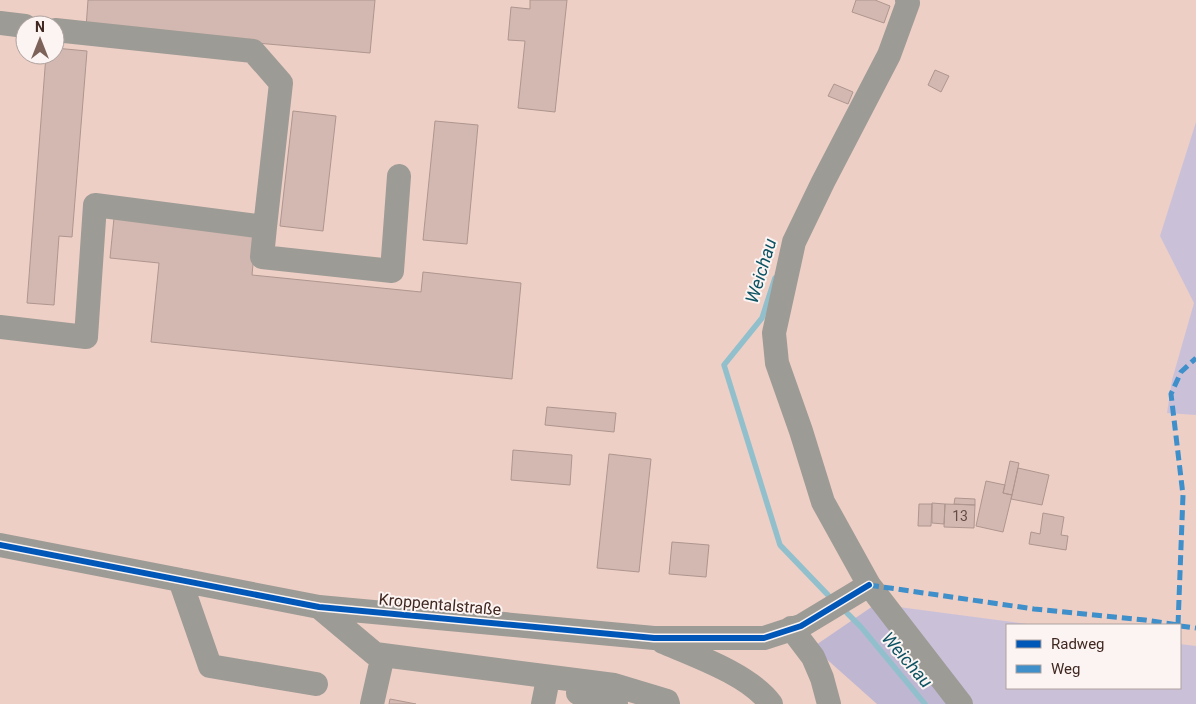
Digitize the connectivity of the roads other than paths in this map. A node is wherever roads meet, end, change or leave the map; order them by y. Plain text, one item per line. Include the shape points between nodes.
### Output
1 (907, 0) edge
2 (0, 24) edge
3 (15, 25) edge
4 (65, 31) edge
5 (399, 176) dead end
6 (265, 227) junction
7 (0, 327) edge
8 (0, 544) edge
9 (180, 580) junction
10 (869, 585) junction
11 (319, 607) junction
12 (791, 628) junction
13 (654, 638) junction
14 (383, 655) junction
15 (316, 684) dead end
16 (541, 689) edge
17 (372, 704) edge
18 (616, 704) edge
19 (668, 704) edge
20 (771, 704) edge
21 (829, 704) edge
22 (961, 704) edge

1 - 10 street via 889,55 794,242 774,333 777,363 823,502
2 - 3 street
4 - 6 street via 253,51 281,83
5 - 6 street via 392,271 262,258
6 - 7 street via 95,205 86,337
8 - 9 street, Kroppentalstraße
9 - 11 street, Kroppentalstraße
9 - 15 street via 210,666
10 - 12 street, Kroppentalstraße via 801,626
10 - 22 street
11 - 13 street, Kroppentalstraße
11 - 14 street via 375,654
12 - 13 street, Kroppentalstraße via 764,638
12 - 21 street via 813,657
13 - 20 street via 730,672 765,695
14 - 16 street
14 - 17 street
16 - 18 street via 587,694
16 - 19 street via 614,685

